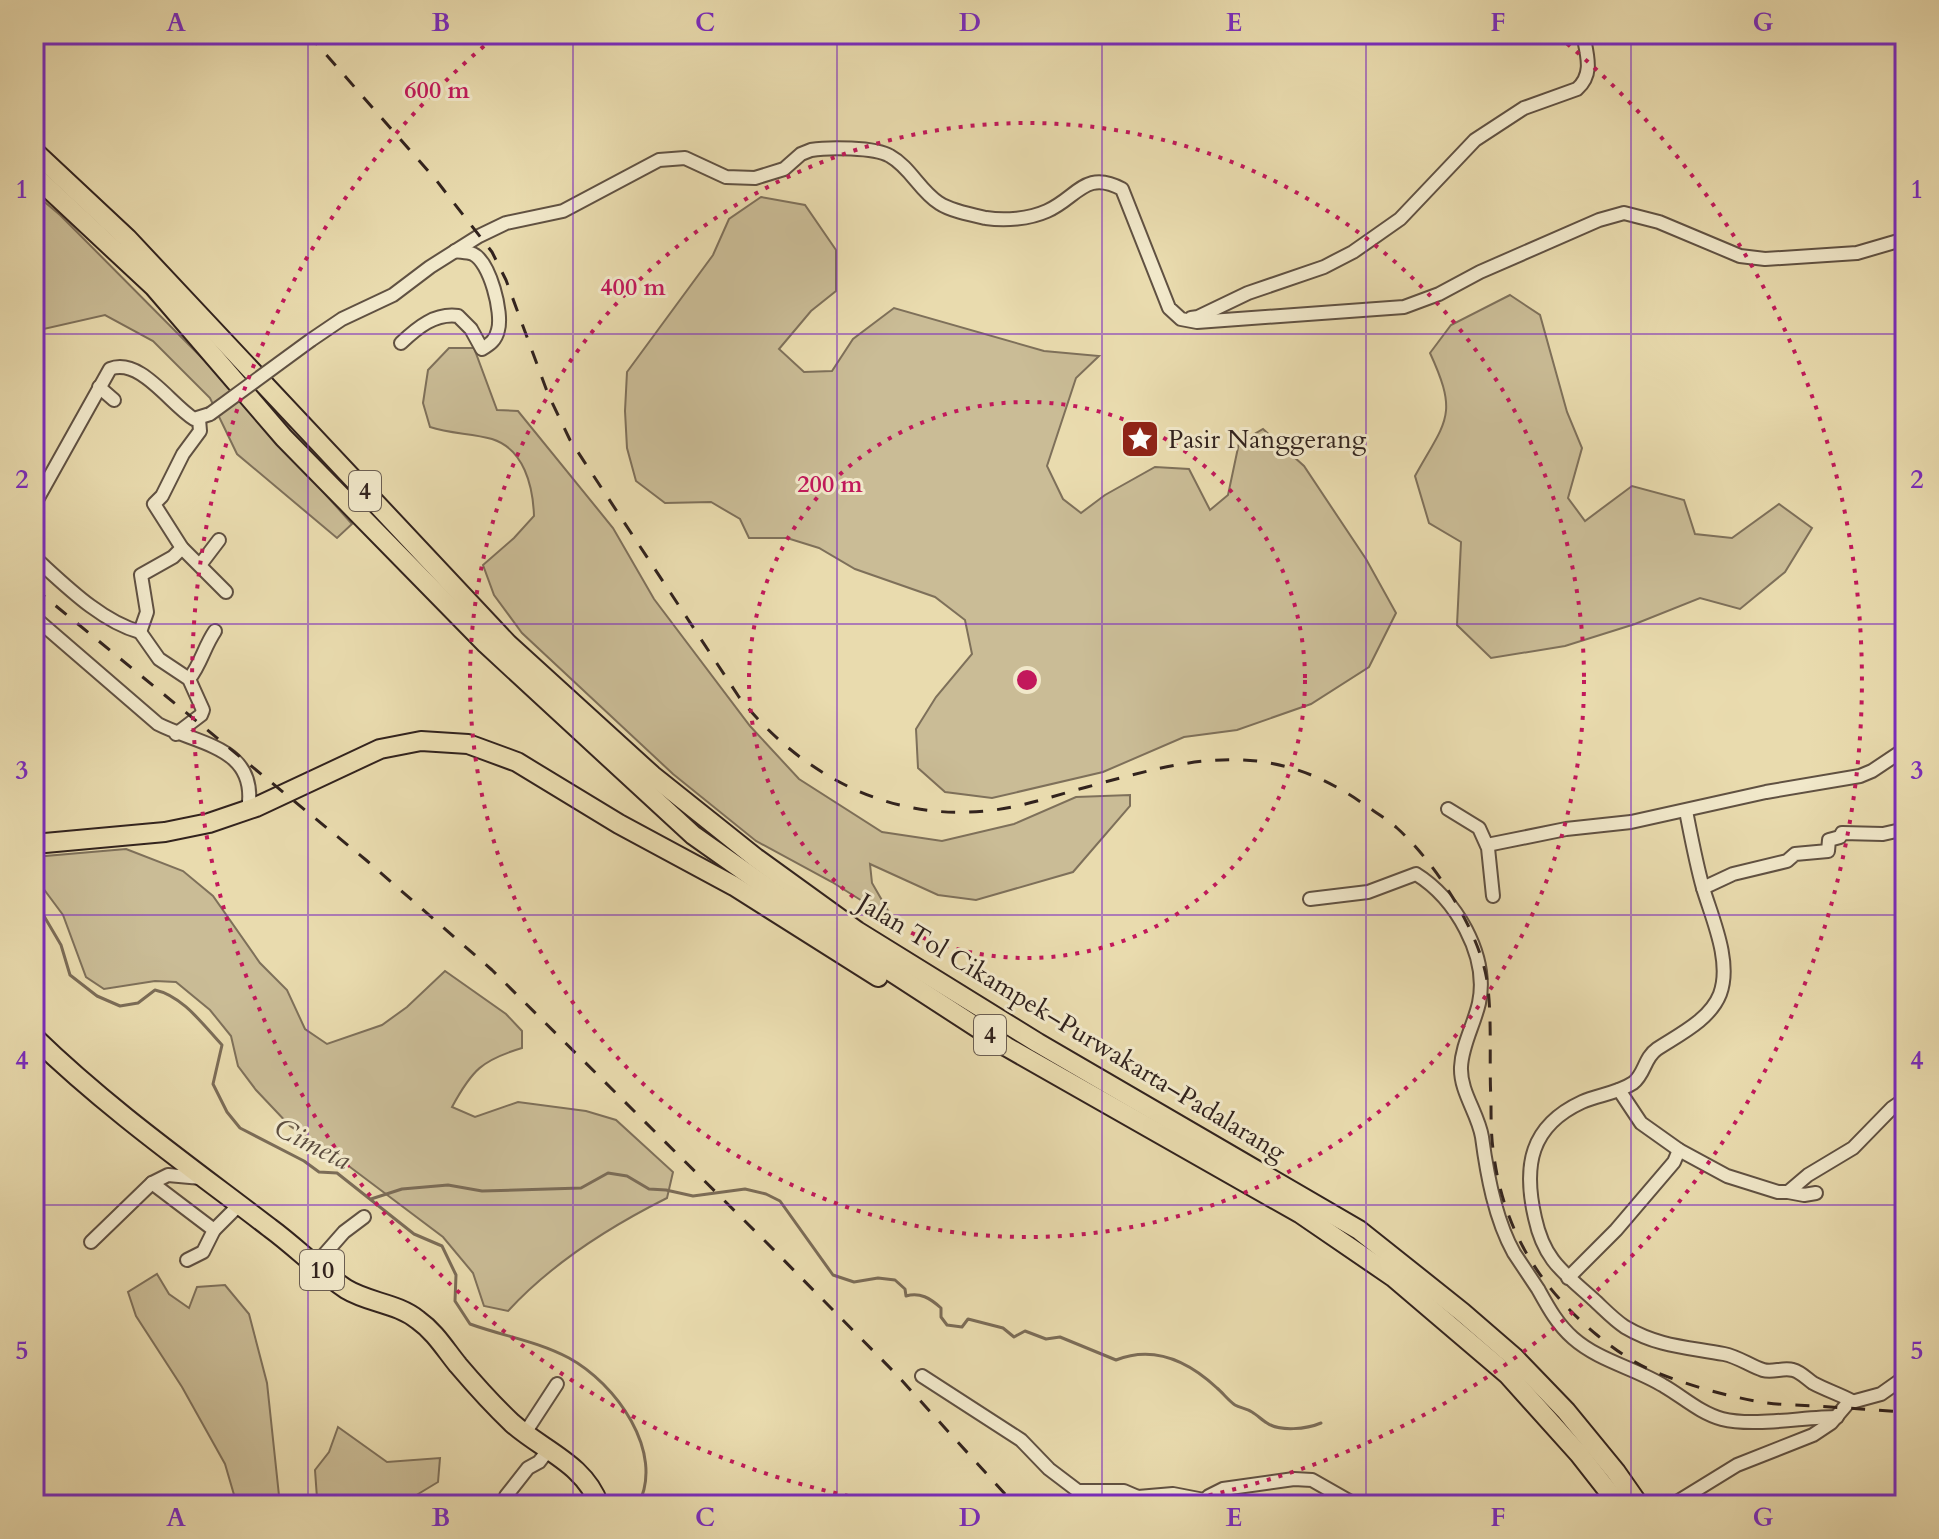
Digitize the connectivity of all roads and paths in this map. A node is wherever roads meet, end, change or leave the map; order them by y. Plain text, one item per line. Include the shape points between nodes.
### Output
1 (1583, 34) edge
2 (34, 151) edge
3 (34, 175) edge
4 (1905, 239) edge
5 (455, 251) junction
6 (1181, 319) junction
7 (401, 343) dead end
8 (99, 387) junction
9 (114, 400) dead end
10 (204, 417) junction
11 (34, 505) edge
12 (219, 540) dead end
13 (182, 548) junction
14 (34, 557) edge
15 (200, 565) junction
16 (226, 592) dead end
17 (34, 617) edge
18 (215, 631) dead end
19 (140, 632) junction
20 (189, 679) junction
21 (176, 734) junction
22 (1905, 749) edge
23 (1448, 809) dead end
24 (248, 810) junction
25 (1686, 811) junction
26 (1905, 829) edge
27 (34, 844) edge
28 (1487, 845) junction
29 (1703, 888) junction
30 (1493, 896) dead end
31 (1310, 899) dead end
32 (942, 1003) junction
33 (34, 1037) edge
34 (1619, 1090) junction
35 (1905, 1099) edge
36 (1679, 1150) junction
37 (201, 1178) junction
38 (152, 1183) junction
39 (1788, 1192) junction
40 (1816, 1193) dead end
41 (239, 1205) junction
42 (364, 1217) dead end
43 (214, 1230) junction
44 (91, 1242) dead end
45 (187, 1260) dead end
46 (315, 1265) junction
47 (1568, 1278) junction
48 (922, 1376) dead end
49 (1905, 1377) edge
50 (557, 1384) dead end
51 (1852, 1401) junction
52 (1837, 1417) junction
53 (525, 1433) junction
54 (549, 1449) junction
55 (506, 1496) dead end
56 (1201, 1502) edge
57 (599, 1505) edge
58 (1356, 1505) edge
59 (1619, 1505) edge
60 (1639, 1505) edge
61 (1672, 1505) edge

1 - 6 street via 1589,73 1585,82 1510,115 1475,140 1400,219 1324,267
2 - 60 highway, Jalan Tol Cikampek–Purwakarta–Padalarang / 4 via 127,238 508,644 652,775 857,931 1359,1230 1514,1357 1566,1411
3 - 32 highway, Jalan Tol Cikampek–Purwakarta–Padalarang / 4 via 154,287 284,438 486,644 693,835
4 - 6 street via 1857,253 1752,258 1624,213 1404,307 1210,322
5 - 6 street via 506,223 563,211 659,160 685,158 726,177 755,178 784,169 811,150 876,152 898,162 939,204 984,218 1044,213 1084,185 1112,183 1131,205 1169,308
5 - 7 street via 472,253 488,272 499,306 494,341 482,349 458,316 441,315
5 - 10 street, bridge via 393,295 342,319
8 - 9 street
8 - 10 street via 110,369 130,367 187,414
8 - 11 street
10 - 13 street via 154,504
12 - 15 street
13 - 15 street
13 - 19 street via 141,575 147,612
14 - 19 street via 98,610
15 - 16 street
17 - 21 street via 129,701
18 - 20 street
19 - 20 street via 159,659
20 - 21 street via 203,710
21 - 24 street via 212,744 236,760 247,777
22 - 25 street via 1860,776
23 - 28 street via 1479,828
24 - 27 highway via 165,832
24 - 32 highway via 380,749 421,741 468,744 517,762 734,886 887,983
25 - 28 street
25 - 29 street
26 - 29 street via 1842,833 1829,840 1828,851 1795,854
28 - 30 street
29 - 34 street via 1720,945 1720,994 1692,1027 1650,1055 1640,1077
31 - 52 street via 1368,892 1416,874 1444,896 1461,923 1475,951 1480,983 1462,1078 1513,1251 1573,1338 1722,1419
32 - 59 highway, Jalan Tol Cikampek–Purwakarta–Padalarang / 4 via 1007,1047 1301,1214 1393,1277 1508,1375
33 - 37 highway, 10
34 - 36 street via 1641,1123
34 - 47 street via 1560,1113 1547,1124 1531,1164 1529,1196 1540,1240
35 - 39 street via 1853,1148
36 - 39 street via 1742,1183
36 - 47 street via 1626,1218
37 - 38 street via 168,1175
37 - 41 highway, 10
38 - 43 street
38 - 44 street
39 - 40 street
41 - 43 street
41 - 46 highway, 10
42 - 46 street
43 - 45 street via 203,1252
46 - 53 highway, 10 via 348,1290 422,1322
47 - 51 street via 1613,1319 1650,1340 1725,1355 1764,1370 1793,1370
48 - 56 street via 1021,1440 1078,1491 1124,1491 1138,1497 1173,1494
49 - 51 street via 1881,1394
50 - 53 street
51 - 52 street
52 - 61 street via 1813,1435 1737,1465
53 - 54 highway, 10
54 - 55 street
54 - 57 highway, 10 via 584,1478
56 - 58 street via 1223,1489 1304,1479

